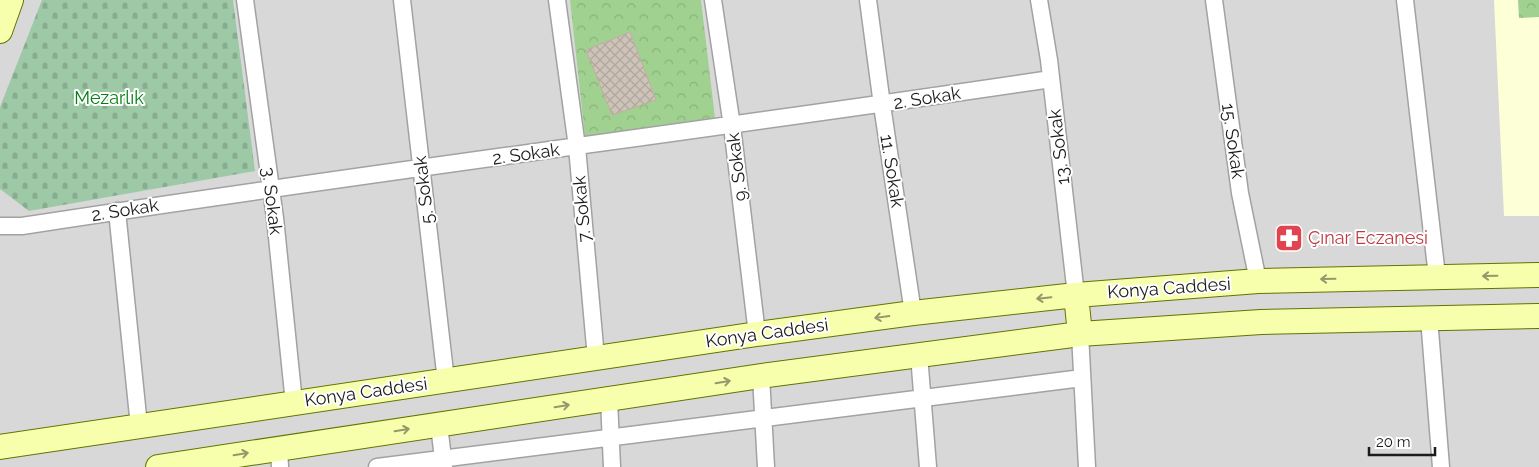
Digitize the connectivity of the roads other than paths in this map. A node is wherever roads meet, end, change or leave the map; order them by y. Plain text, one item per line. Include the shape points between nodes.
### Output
1 (11, 0) edge
2 (402, 0) edge
3 (557, 0) edge
4 (713, 0) edge
5 (868, 0) edge
6 (1039, 0) edge
7 (1214, 0) edge
8 (1405, 0) edge
9 (249, 1) edge
10 (0, 32) edge
11 (1051, 79) junction
12 (882, 104) junction
13 (732, 126) junction
14 (577, 147) junction
15 (422, 168) junction
16 (271, 188) junction
17 (117, 211) junction
18 (0, 226) edge
19 (1539, 275) edge
20 (1437, 276) junction
21 (1258, 281) junction
22 (1076, 295) junction
23 (913, 312) junction
24 (1539, 316) edge
25 (1430, 318) junction
26 (757, 334) junction
27 (1080, 334) junction
28 (919, 355) junction
29 (596, 358) junction
30 (761, 376) junction
31 (1082, 378) junction
32 (446, 381) junction
33 (923, 398) junction
34 (608, 399) junction
35 (294, 403) junction
36 (763, 418) junction
37 (439, 425) junction
38 (139, 426) junction
39 (610, 438) junction
40 (0, 447) edge
41 (280, 458) edge
42 (443, 463) edge
43 (158, 467) edge
44 (377, 467) edge
45 (612, 467) edge
46 (766, 467) edge
47 (928, 467) edge
48 (1087, 467) edge
49 (1441, 467) edge

1 - 10 main road
2 - 15 street, 5. Sokak
3 - 14 street, 7. Sokak
4 - 13 street, 9. Sokak
5 - 12 street, 11. Sokak
6 - 11 street, 13. Sokak
7 - 21 street, 15. Sokak via 1240,193
8 - 20 street
9 - 16 street, 3. Sokak
11 - 12 street, 2. Sokak
11 - 22 street, 13. Sokak
12 - 13 street, 2. Sokak
12 - 23 street, 11. Sokak
13 - 14 street, 2. Sokak
13 - 26 street, 9. Sokak
14 - 15 street, 2. Sokak
14 - 29 street, 7. Sokak
15 - 16 street, 2. Sokak
15 - 32 street, 5. Sokak
16 - 17 street, 2. Sokak
16 - 35 street, 3. Sokak
17 - 18 street, 2. Sokak via 22,226
17 - 38 street
19 -> 20 main road, Konya Caddesi
20 -> 21 main road, Konya Caddesi
21 - 22 main road, Konya Caddesi
22 -> 23 main road, Konya Caddesi
22 - 27 main road
23 -> 26 main road, Konya Caddesi
24 - 25 main road
25 - 27 main road via 1261,322
25 - 49 street
26 - 29 main road, Konya Caddesi
27 - 28 main road
27 - 31 street
28 - 30 main road
28 - 33 street
29 - 32 main road, Konya Caddesi
34 -> 30 main road
30 - 36 street
31 - 33 street
31 - 48 street
32 - 35 main road, Konya Caddesi
33 - 36 street
33 - 47 street
37 -> 34 main road
34 - 39 street
35 - 38 main road, Konya Caddesi
36 - 39 street
36 - 46 street
41 -> 37 main road
37 - 42 street
38 - 40 main road, Konya Caddesi
39 - 42 street
39 - 45 street
43 -> 41 main road
42 - 44 street

